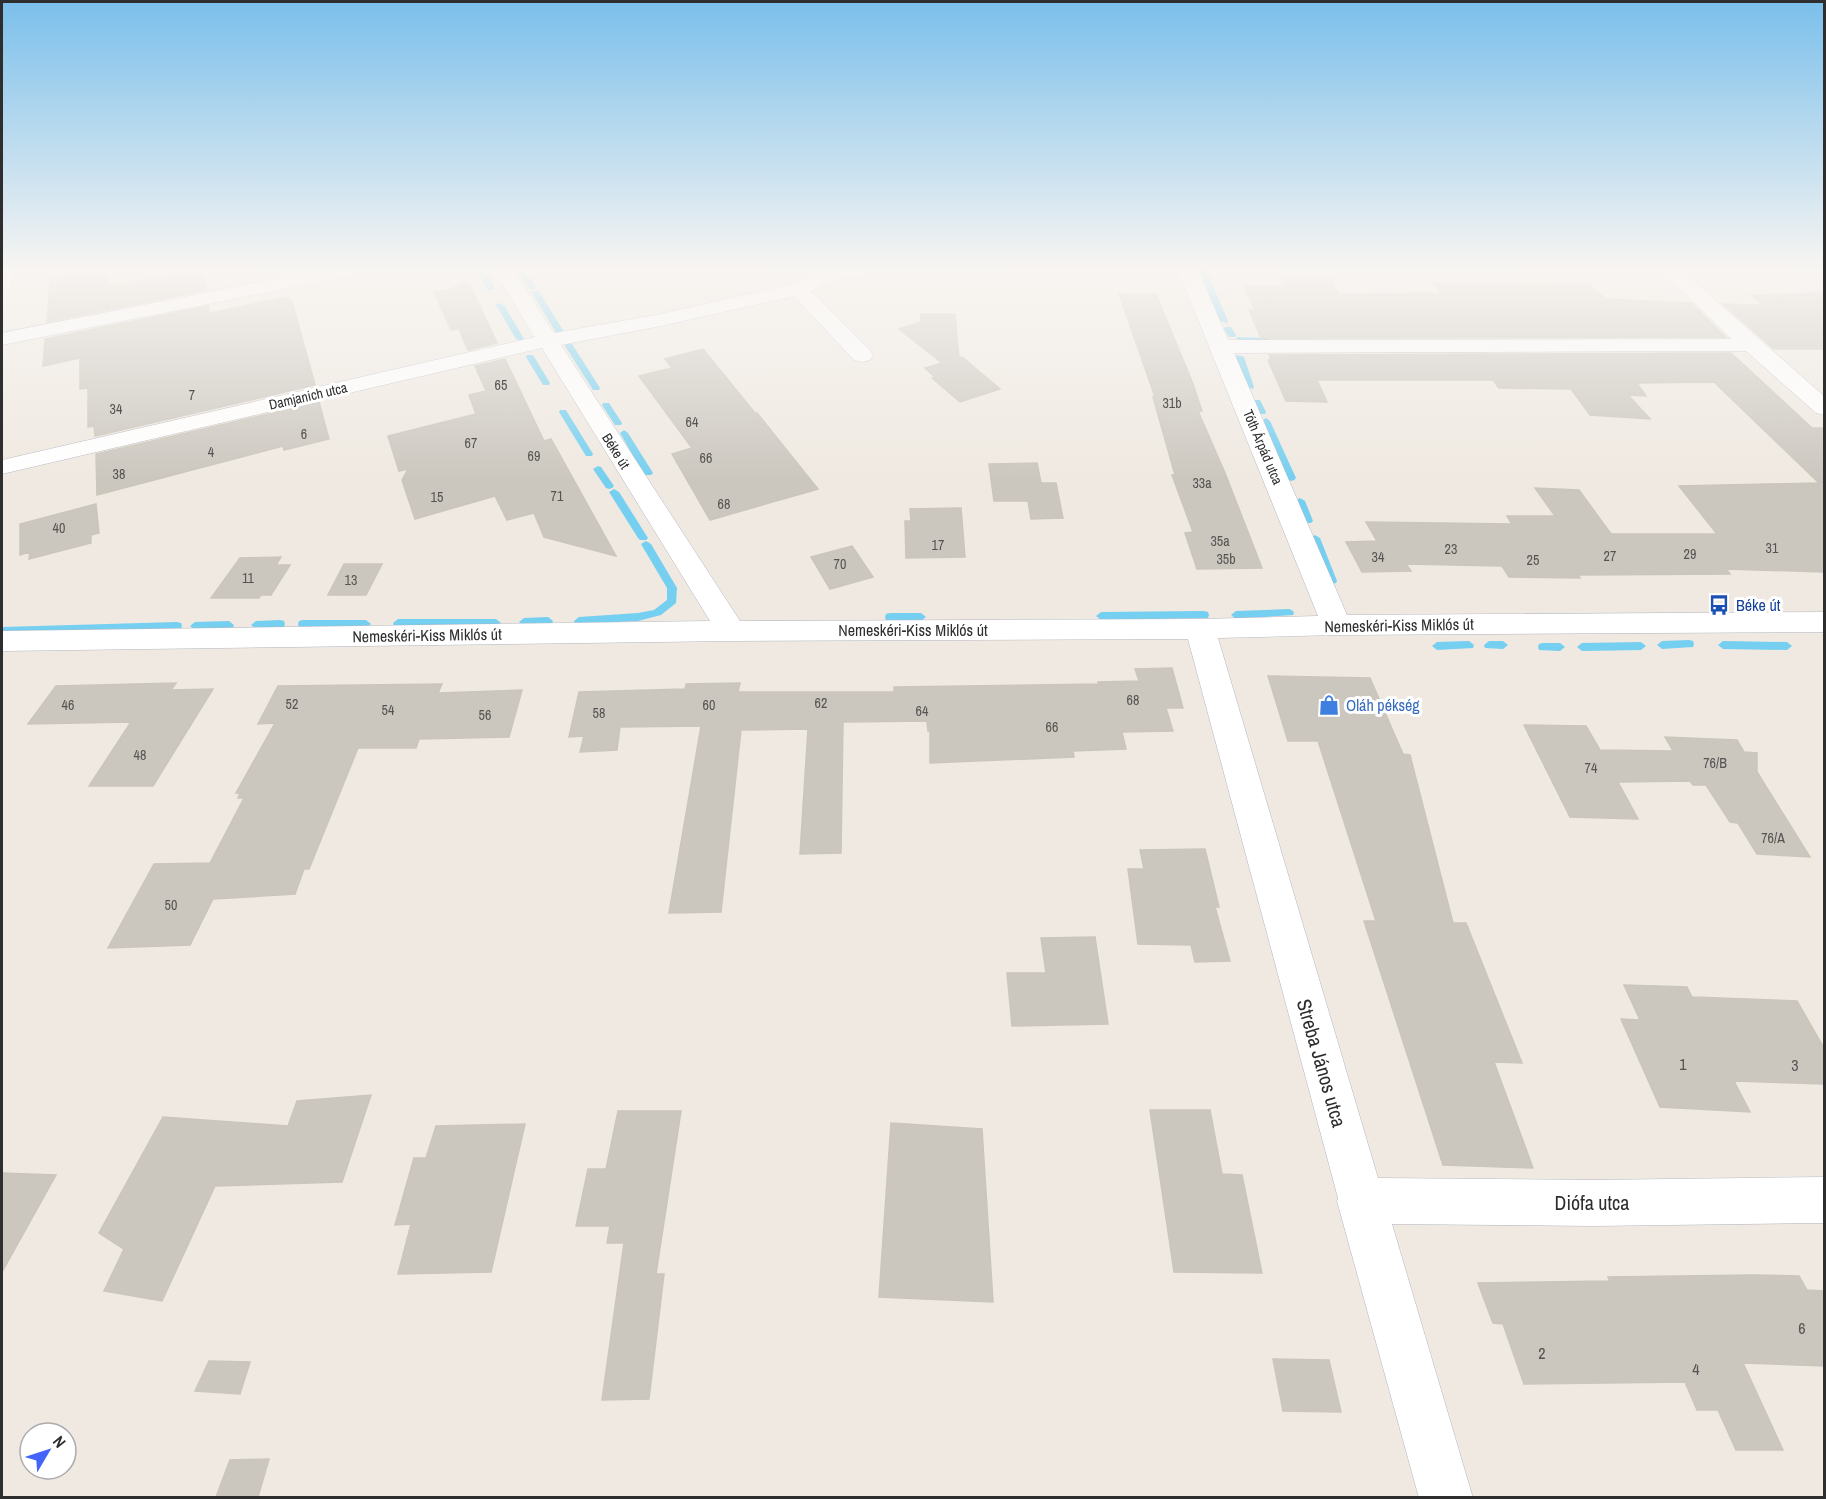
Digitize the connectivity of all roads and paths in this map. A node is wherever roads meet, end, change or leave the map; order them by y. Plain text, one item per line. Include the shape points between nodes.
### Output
1 (552, 340) edge
2 (847, 340) edge
3 (1218, 340) edge
4 (1745, 340) edge
5 (546, 341) junction
6 (1750, 345) junction
7 (1221, 346) junction
8 (862, 355) dead end
9 (1824, 408) edge
10 (2, 467) edge
11 (1824, 622) edge
12 (1337, 625) junction
13 (1200, 629) junction
14 (731, 631) junction
15 (2, 640) edge
16 (1824, 1200) edge
17 (1360, 1201) junction
18 (1446, 1497) edge

1 - 5 street, Damjanich utca
2 - 8 street
3 - 7 street, Tóth Árpád utca
4 - 6 street
5 - 10 street, Damjanich utca
5 - 14 street, Béke út
6 - 7 street
6 - 9 street
7 - 12 street, Tóth Árpád utca
11 - 12 street, Nemeskéri-Kiss Miklós út
12 - 13 street, Nemeskéri-Kiss Miklós út
13 - 14 street, Nemeskéri-Kiss Miklós út
13 - 17 street, Streba János utca
14 - 15 street, Nemeskéri-Kiss Miklós út
16 - 17 street, Diófa utca
17 - 18 street, Streba János utca

